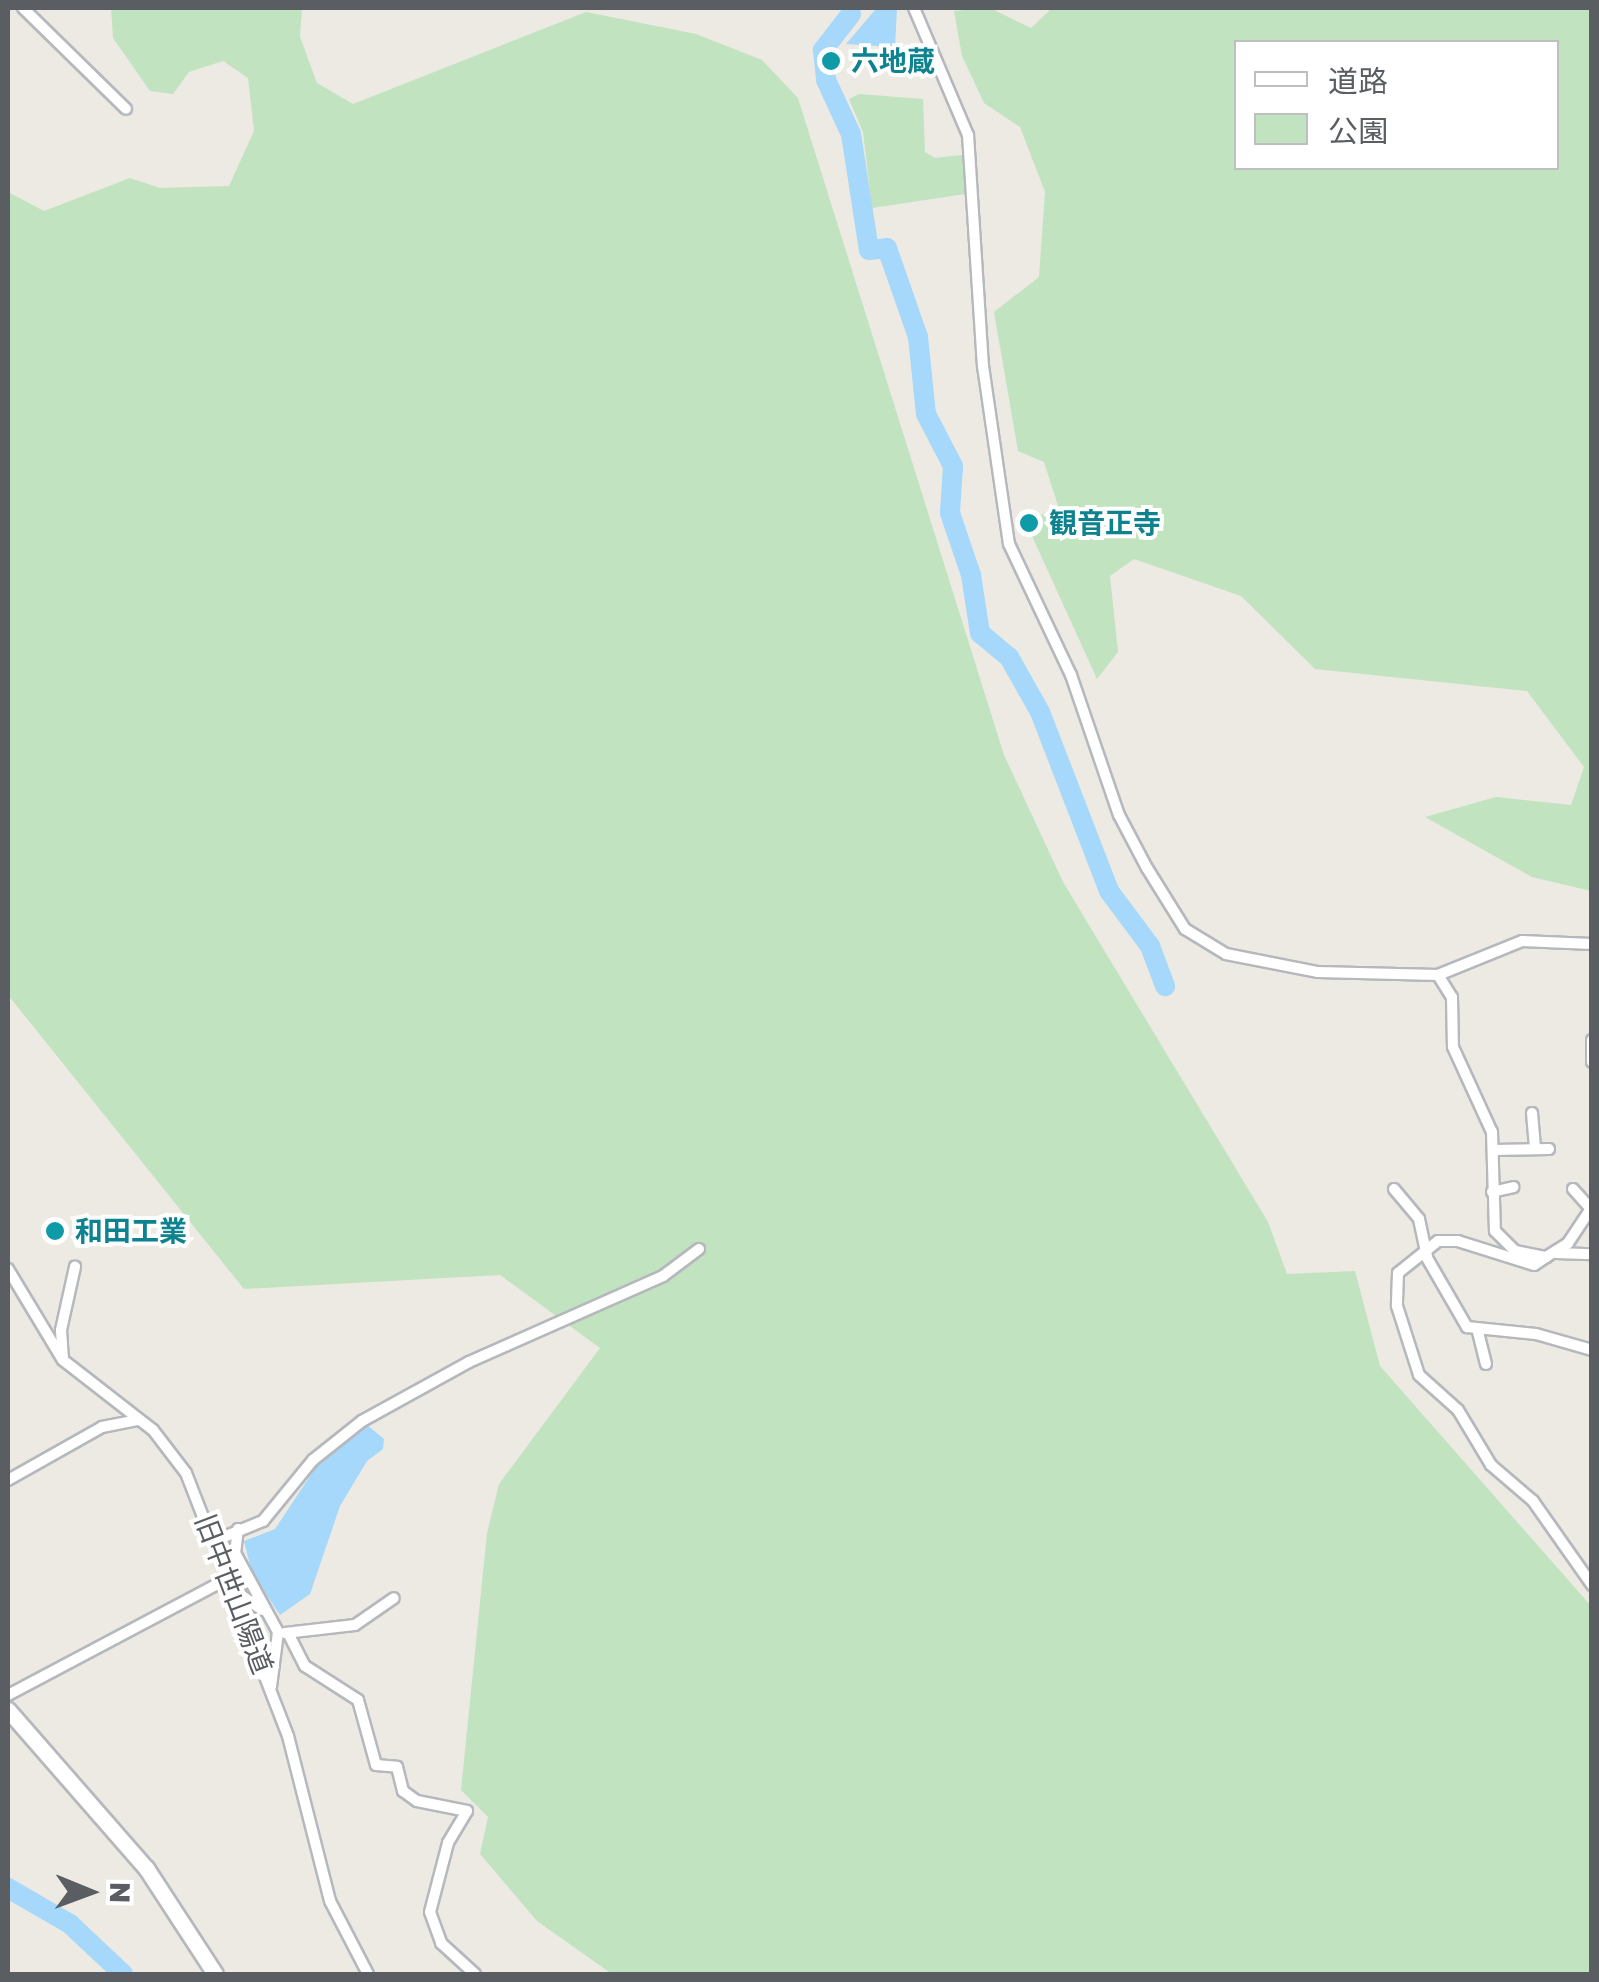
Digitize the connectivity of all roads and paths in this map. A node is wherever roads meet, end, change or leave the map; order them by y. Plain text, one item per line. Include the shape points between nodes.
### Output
1 (23, 8) edge
2 (914, 8) edge
3 (126, 109) dead end
4 (1592, 944) edge
5 (1438, 976) junction
6 (1592, 1040) edge
7 (1592, 1062) edge
8 (1532, 1113) dead end
9 (1535, 1147) junction
10 (1549, 1149) dead end
11 (1494, 1150) junction
12 (1514, 1187) dead end
13 (1394, 1189) dead end
14 (1573, 1189) dead end
15 (1492, 1192) junction
16 (1591, 1208) edge
17 (1424, 1248) junction
18 (698, 1249) dead end
19 (1592, 1254) edge
20 (1551, 1255) junction
21 (75, 1267) dead end
22 (8, 1268) edge
23 (1478, 1332) junction
24 (1592, 1350) edge
25 (63, 1360) junction
26 (1486, 1364) dead end
27 (138, 1420) junction
28 (8, 1480) edge
29 (238, 1529) junction
30 (214, 1541) junction
31 (230, 1583) junction
32 (1592, 1585) edge
33 (394, 1598) dead end
34 (266, 1613) junction
35 (283, 1633) junction
36 (271, 1687) junction
37 (8, 1695) edge
38 (8, 1710) edge
39 (215, 1974) edge
40 (368, 1974) edge
41 (475, 1974) edge

1 - 3 street
2 - 5 street via 970,148 983,366 1009,544 1071,675 1119,816 1147,868 1185,930 1226,954 1318,972
4 - 5 street via 1522,941
5 - 11 street via 1452,996 1453,1047
6 - 7 street
8 - 9 street
9 - 10 street
9 - 11 street
11 - 15 street
12 - 15 street
13 - 17 street via 1419,1219
14 - 16 street
15 - 20 street via 1495,1230 1503,1243 1526,1256
16 - 20 street
17 - 20 street via 1446,1240 1534,1265
17 - 23 street via 1468,1327
17 - 32 street via 1402,1268 1395,1291 1419,1376 1458,1410 1491,1465 1534,1501
18 - 29 street via 663,1276 468,1362 362,1421 313,1460 263,1521
19 - 20 street
21 - 25 street via 61,1330
22 - 25 street, 旧中世山陽道
23 - 24 street via 1536,1334
23 - 26 street
25 - 27 street, 旧中世山陽道
27 - 28 street via 102,1428
27 - 30 street, 旧中世山陽道 via 186,1473
29 - 30 street
29 - 34 street via 235,1552
30 - 31 street, 旧中世山陽道
31 - 34 street
31 - 36 street, 旧中世山陽道
31 - 37 street
33 - 35 street via 355,1625
34 - 35 street
35 - 36 street
35 - 41 street via 304,1666 358,1700 376,1764 397,1767 404,1791 417,1800 467,1811 448,1843 430,1912 441,1943
36 - 40 street, 旧中世山陽道 via 300,1771 330,1902
38 - 39 main road via 146,1868

